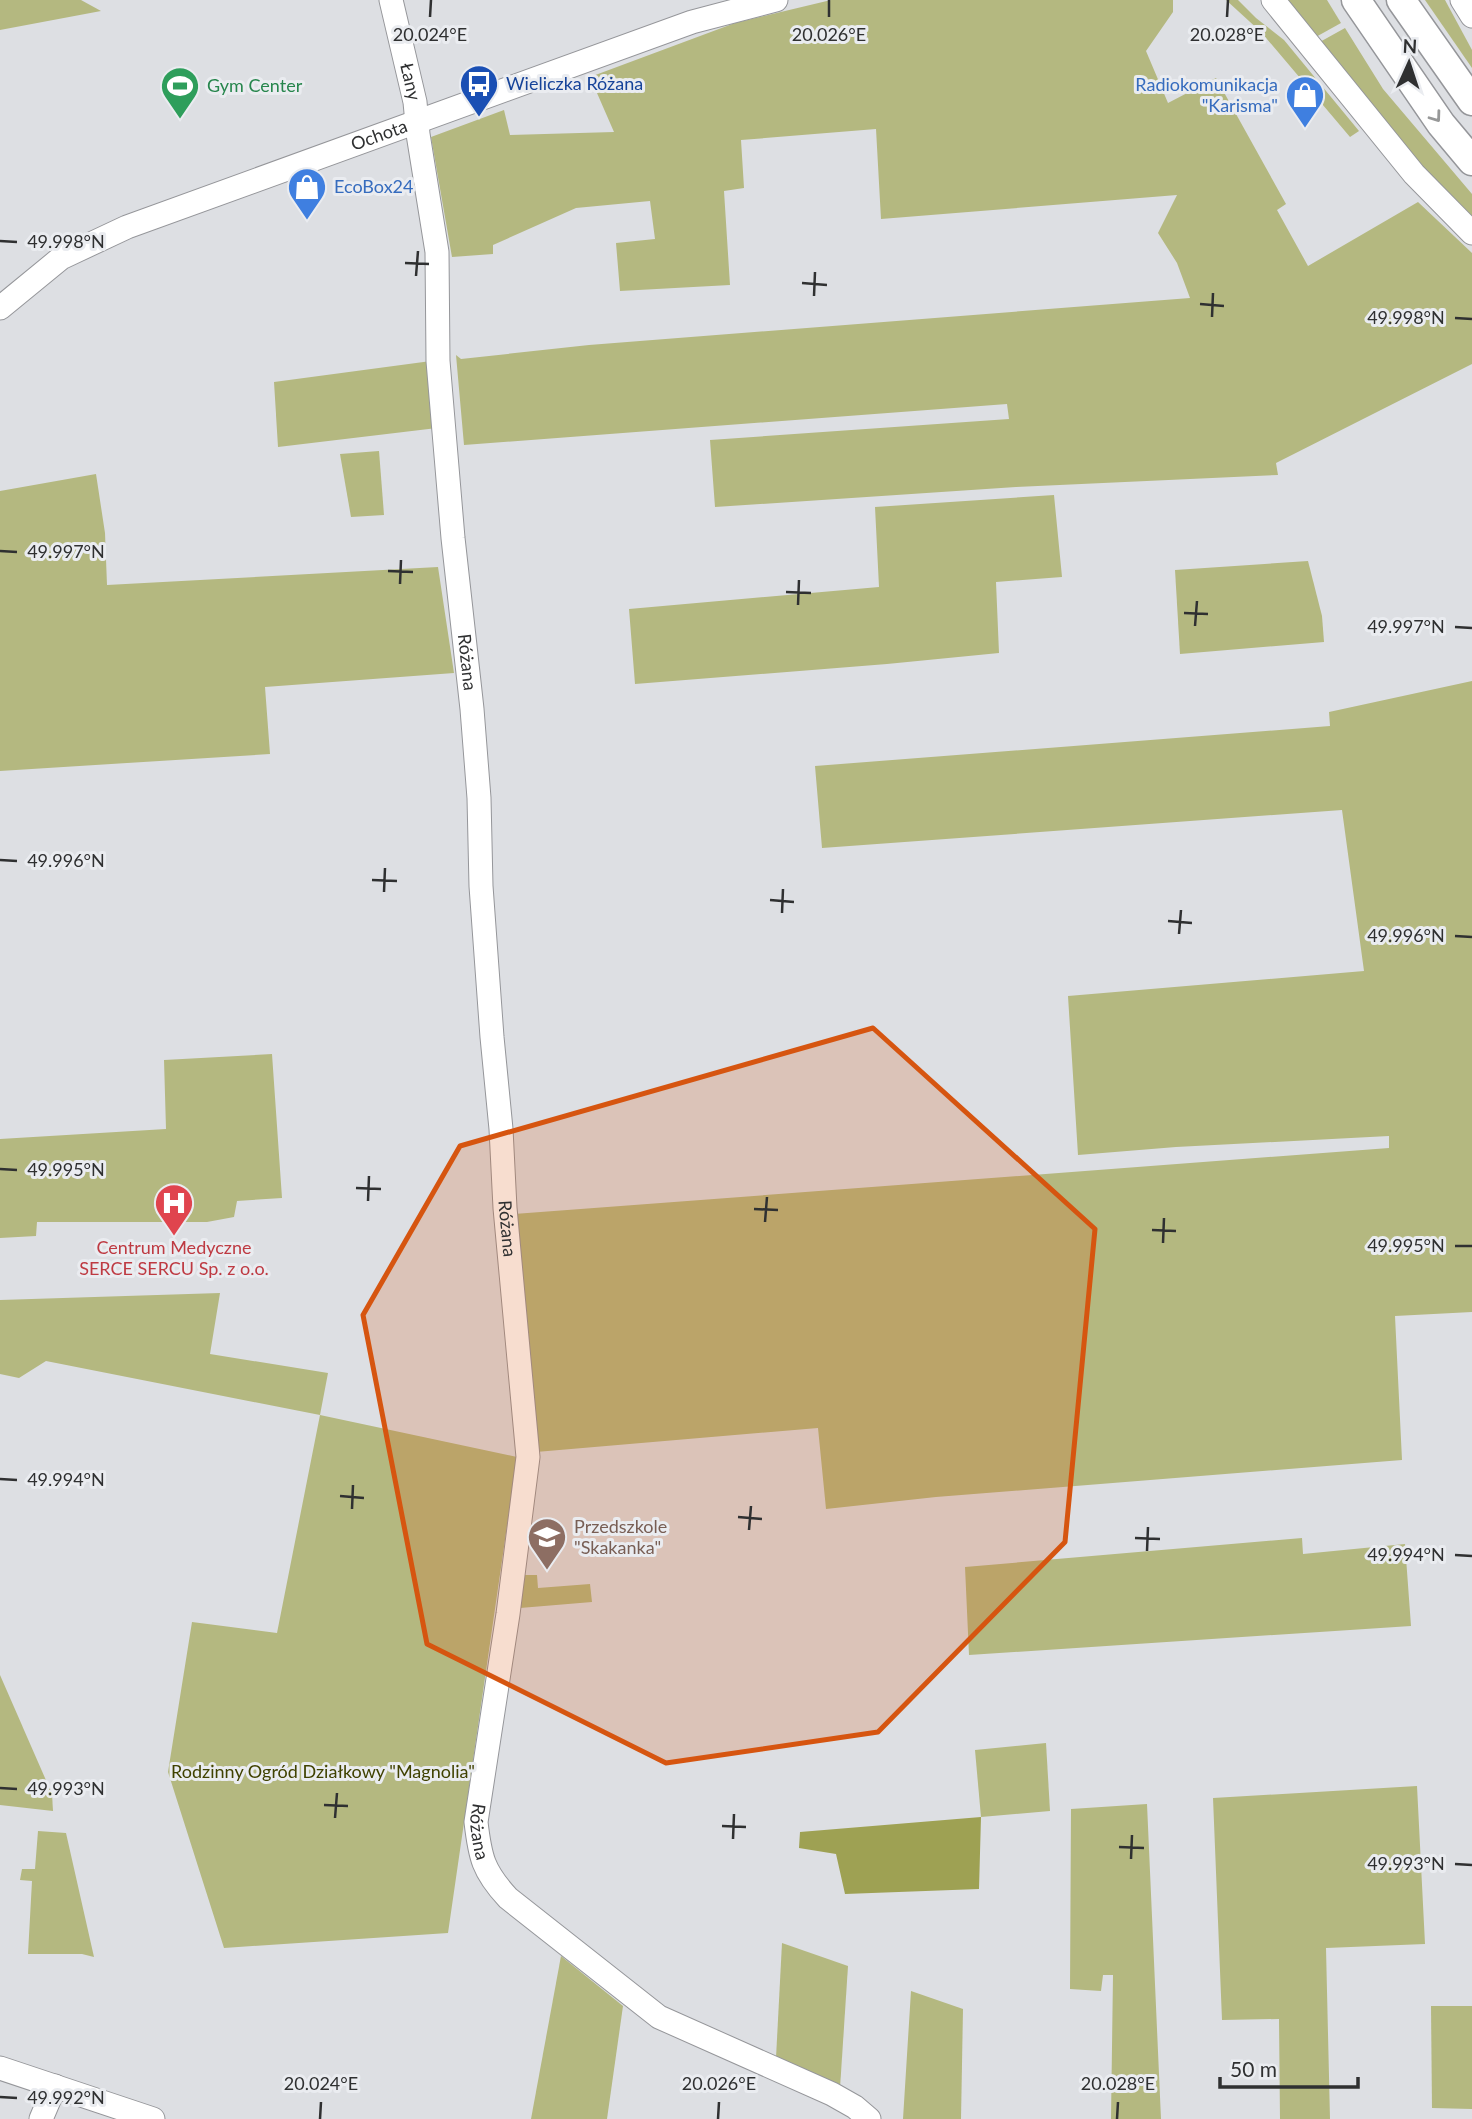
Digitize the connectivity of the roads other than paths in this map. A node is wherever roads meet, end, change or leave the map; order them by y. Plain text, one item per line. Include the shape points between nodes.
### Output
1 (391, 0) edge
2 (776, 0) edge
3 (1273, 0) edge
4 (1356, 0) edge
5 (1401, 0) edge
6 (1462, 0) edge
7 (1472, 16) edge
8 (1472, 101) edge
9 (417, 122) junction
10 (1472, 161) edge
11 (1472, 233) edge
12 (0, 308) edge
13 (0, 2068) edge
14 (55, 2086) junction
15 (41, 2119) edge
16 (153, 2119) edge
17 (869, 2119) edge

1 - 9 street, Łany
2 - 9 street, Ochota via 692,22
3 - 11 street via 1414,174
4 -> 10 main road
5 - 8 main road
6 - 7 street
9 - 12 street, Ochota via 88,244 61,258
9 - 17 street, Różana via 438,252 438,361 473,723 492,1037 528,1457 476,1822 480,1853 491,1880 508,1898 659,2017 832,2094
13 - 14 street
14 - 15 street
14 - 16 street

